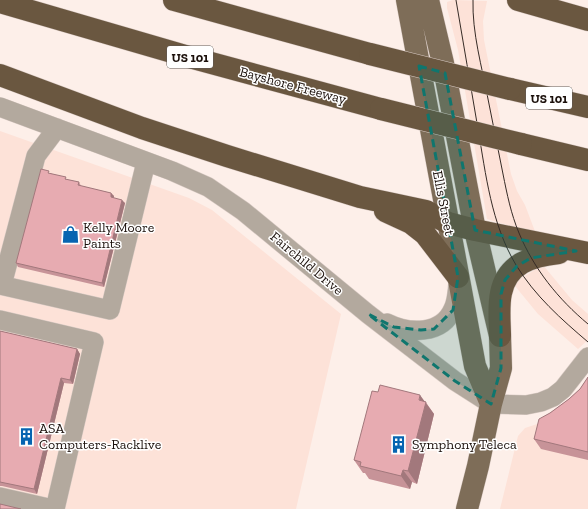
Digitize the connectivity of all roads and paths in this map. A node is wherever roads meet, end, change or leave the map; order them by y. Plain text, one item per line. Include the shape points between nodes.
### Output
1 (174, 0) edge
2 (407, 0) edge
3 (428, 0) edge
4 (518, 0) edge
5 (0, 2) edge
6 (588, 20) edge
7 (0, 75) edge
8 (588, 107) edge
9 (1, 111) edge
10 (57, 128) junction
11 (588, 160) edge
12 (146, 162) junction
13 (360, 197) junction
14 (448, 223) junction
15 (475, 230) junction
16 (582, 252) edge
17 (458, 277) junction
18 (1, 285) edge
19 (368, 314) junction
20 (0, 320) edge
21 (500, 336) junction
22 (588, 357) edge
23 (491, 404) junction
24 (0, 497) edge
25 (54, 509) edge
26 (467, 509) edge

1 - 8 highway, US 101, bridge via 370,54
2 - 14 main road, Ellis Street
3 - 15 main road, Ellis Street via 443,63
4 - 6 highway
5 - 11 highway, Bayshore Freeway / US 101, bridge via 381,109
7 - 13 highway via 149,130
9 - 10 street, Fairchild Drive
10 - 12 street, Fairchild Drive
10 - 18 street via 36,156
12 - 18 street via 110,310
12 - 19 street, Fairchild Drive via 208,187 238,207
13 - 14 highway via 426,212
13 - 17 highway via 411,223 425,234
14 - 15 highway
14 - 17 main road, Ellis Street
15 - 16 highway
15 - 21 main road, Ellis Street
16 - 21 highway via 542,254 517,266 505,280 501,294
17 - 19 street via 457,297 453,310 446,320 434,328 407,330
17 - 23 main road, Ellis Street via 475,366
19 - 23 street, Fairchild Drive via 455,381
20 - 25 street via 94,342
21 - 23 main road, Ellis Street via 501,368
22 - 23 street via 564,389 553,397 526,405
23 - 26 main road, Ellis Street
24 - 25 street

